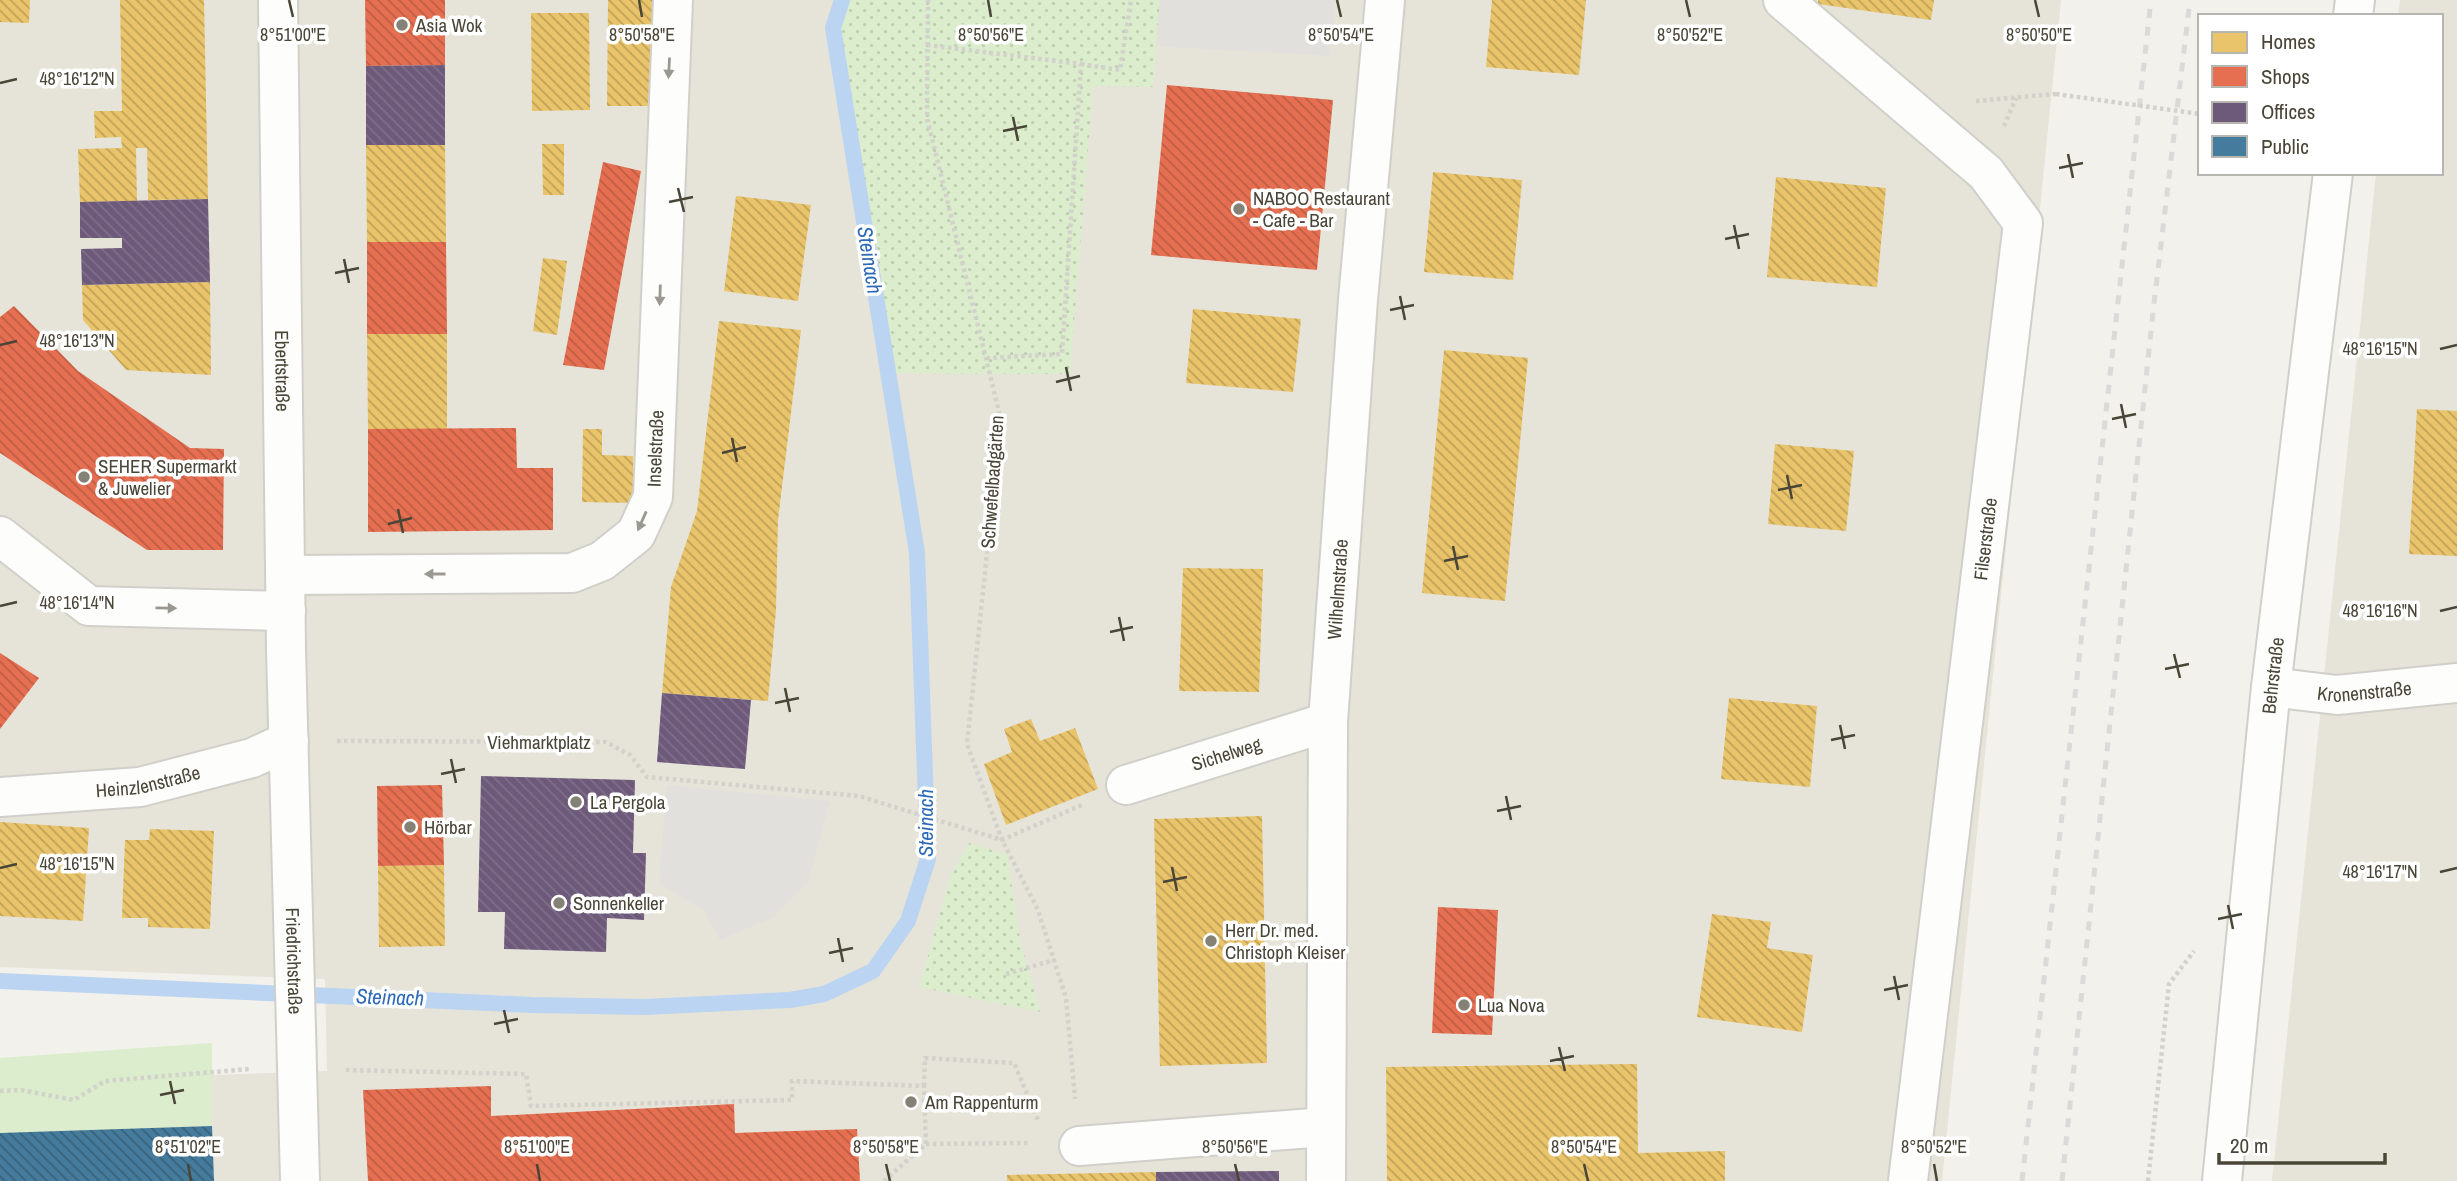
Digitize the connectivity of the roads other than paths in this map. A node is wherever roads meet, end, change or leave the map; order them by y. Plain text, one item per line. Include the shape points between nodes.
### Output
1 (278, 0) edge
2 (673, 0) edge
3 (1385, 0) edge
4 (1783, 0) edge
5 (2333, 175) edge
6 (0, 536) edge
7 (287, 593) junction
8 (2457, 683) edge
9 (2271, 687) junction
10 (1328, 722) junction
11 (289, 741) junction
12 (1126, 785) road end
13 (0, 797) edge
14 (1325, 1127) junction
15 (1063, 1144) road end
16 (300, 1181) edge
17 (1326, 1181) edge
18 (1908, 1181) edge
19 (2222, 1181) edge

1 - 7 street, Ebertstraße
2 -> 7 street, Inselstraße via 653,497 636,534 602,561 572,573
3 - 10 street, Wilhelmstraße
4 - 18 street, Filserstraße via 1986,173 2023,223
5 - 9 street, Behrstraße
6 -> 7 street, Inselstraße via 89,606
7 - 11 street, Ebertstraße
8 - 9 street, Kronenstraße via 2337,695
9 - 19 street, Behrstraße
10 - 12 street, Sichelweg
10 - 14 street, Wilhelmstraße
11 - 13 street, Heinzlenstraße via 253,758 140,787
11 - 16 street, Friedrichstraße
14 - 15 street
14 - 17 street, Wilhelmstraße

